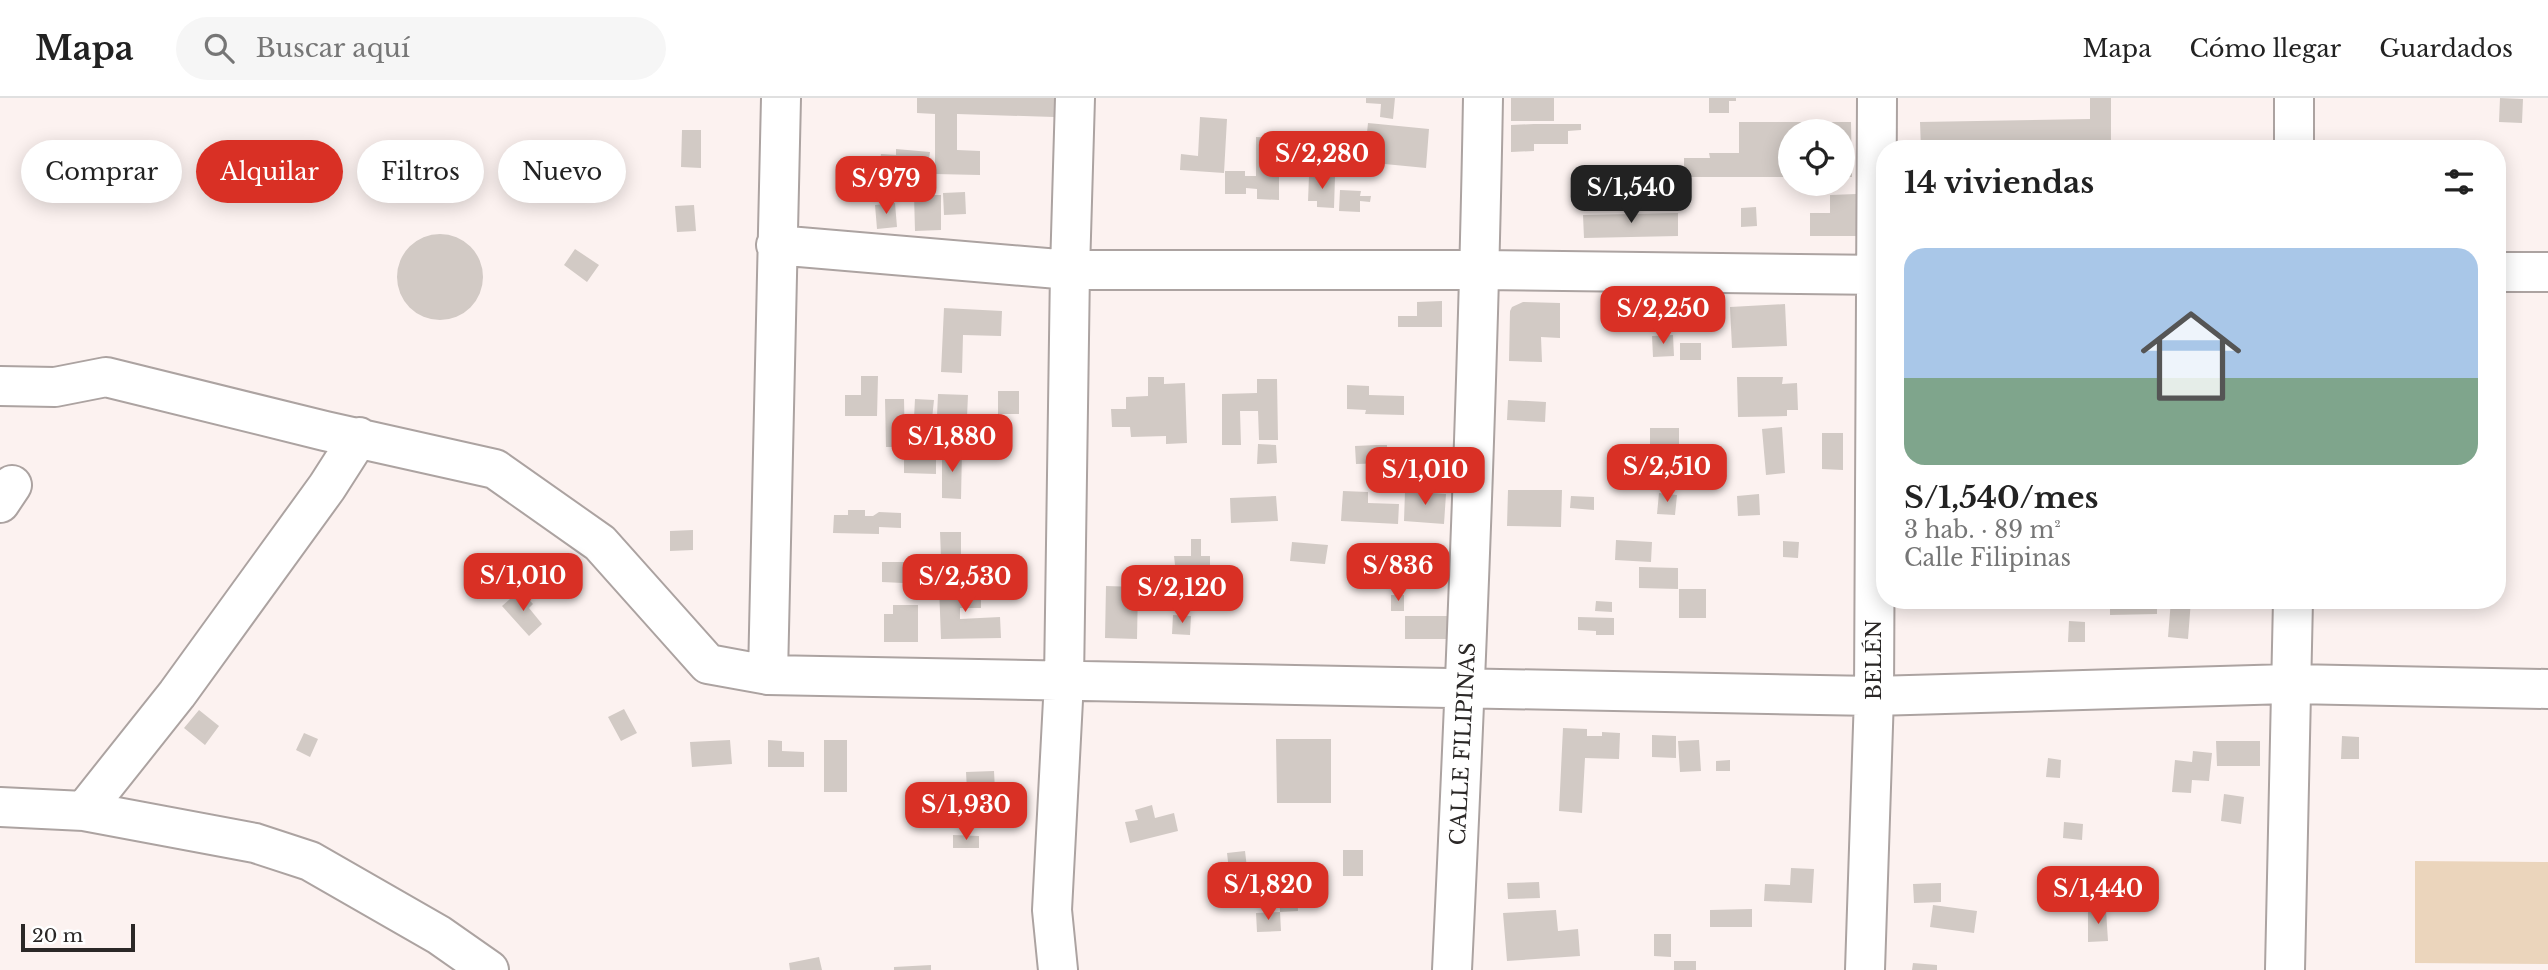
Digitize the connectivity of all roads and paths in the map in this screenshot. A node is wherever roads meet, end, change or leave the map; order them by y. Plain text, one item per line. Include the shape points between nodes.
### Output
1 (781, 98) edge
2 (1075, 98) edge
3 (1483, 98) edge
4 (1877, 98) edge
5 (2294, 98) edge
6 (1878, 140) edge
7 (2294, 140) edge
8 (776, 245) junction
9 (1070, 270) junction
10 (1480, 270) junction
11 (2506, 271) edge
12 (2548, 272) edge
13 (1876, 276) edge
14 (0, 386) edge
15 (359, 437) junction
16 (1876, 556) edge
17 (2293, 609) edge
18 (768, 675) junction
19 (1064, 681) junction
20 (2292, 684) junction
21 (1466, 687) junction
22 (2548, 689) edge
23 (1874, 696) junction
24 (0, 807) edge
25 (84, 811) junction
26 (489, 970) edge
27 (1058, 970) edge
28 (1452, 970) edge
29 (1864, 970) edge
30 (2284, 970) edge

1 - 8 street
2 - 9 street
3 - 10 street, CALLE FILIPINAS
4 - 6 street, BELÉN
5 - 7 street
8 - 9 street
8 - 18 street
9 - 10 street
9 - 19 street
10 - 13 street
10 - 21 street, CALLE FILIPINAS
11 - 12 street
14 - 15 street via 55,387 106,376
15 - 18 street via 495,469 600,543 708,664
15 - 25 street via 177,694
16 - 23 street, BELÉN
17 - 20 street
18 - 19 street
19 - 21 street
19 - 27 street via 1052,910
20 - 22 street
20 - 23 street
20 - 30 street
21 - 23 street
21 - 28 street, CALLE FILIPINAS
23 - 29 street, BELÉN
24 - 25 street
25 - 26 street via 255,843 310,861 439,934

